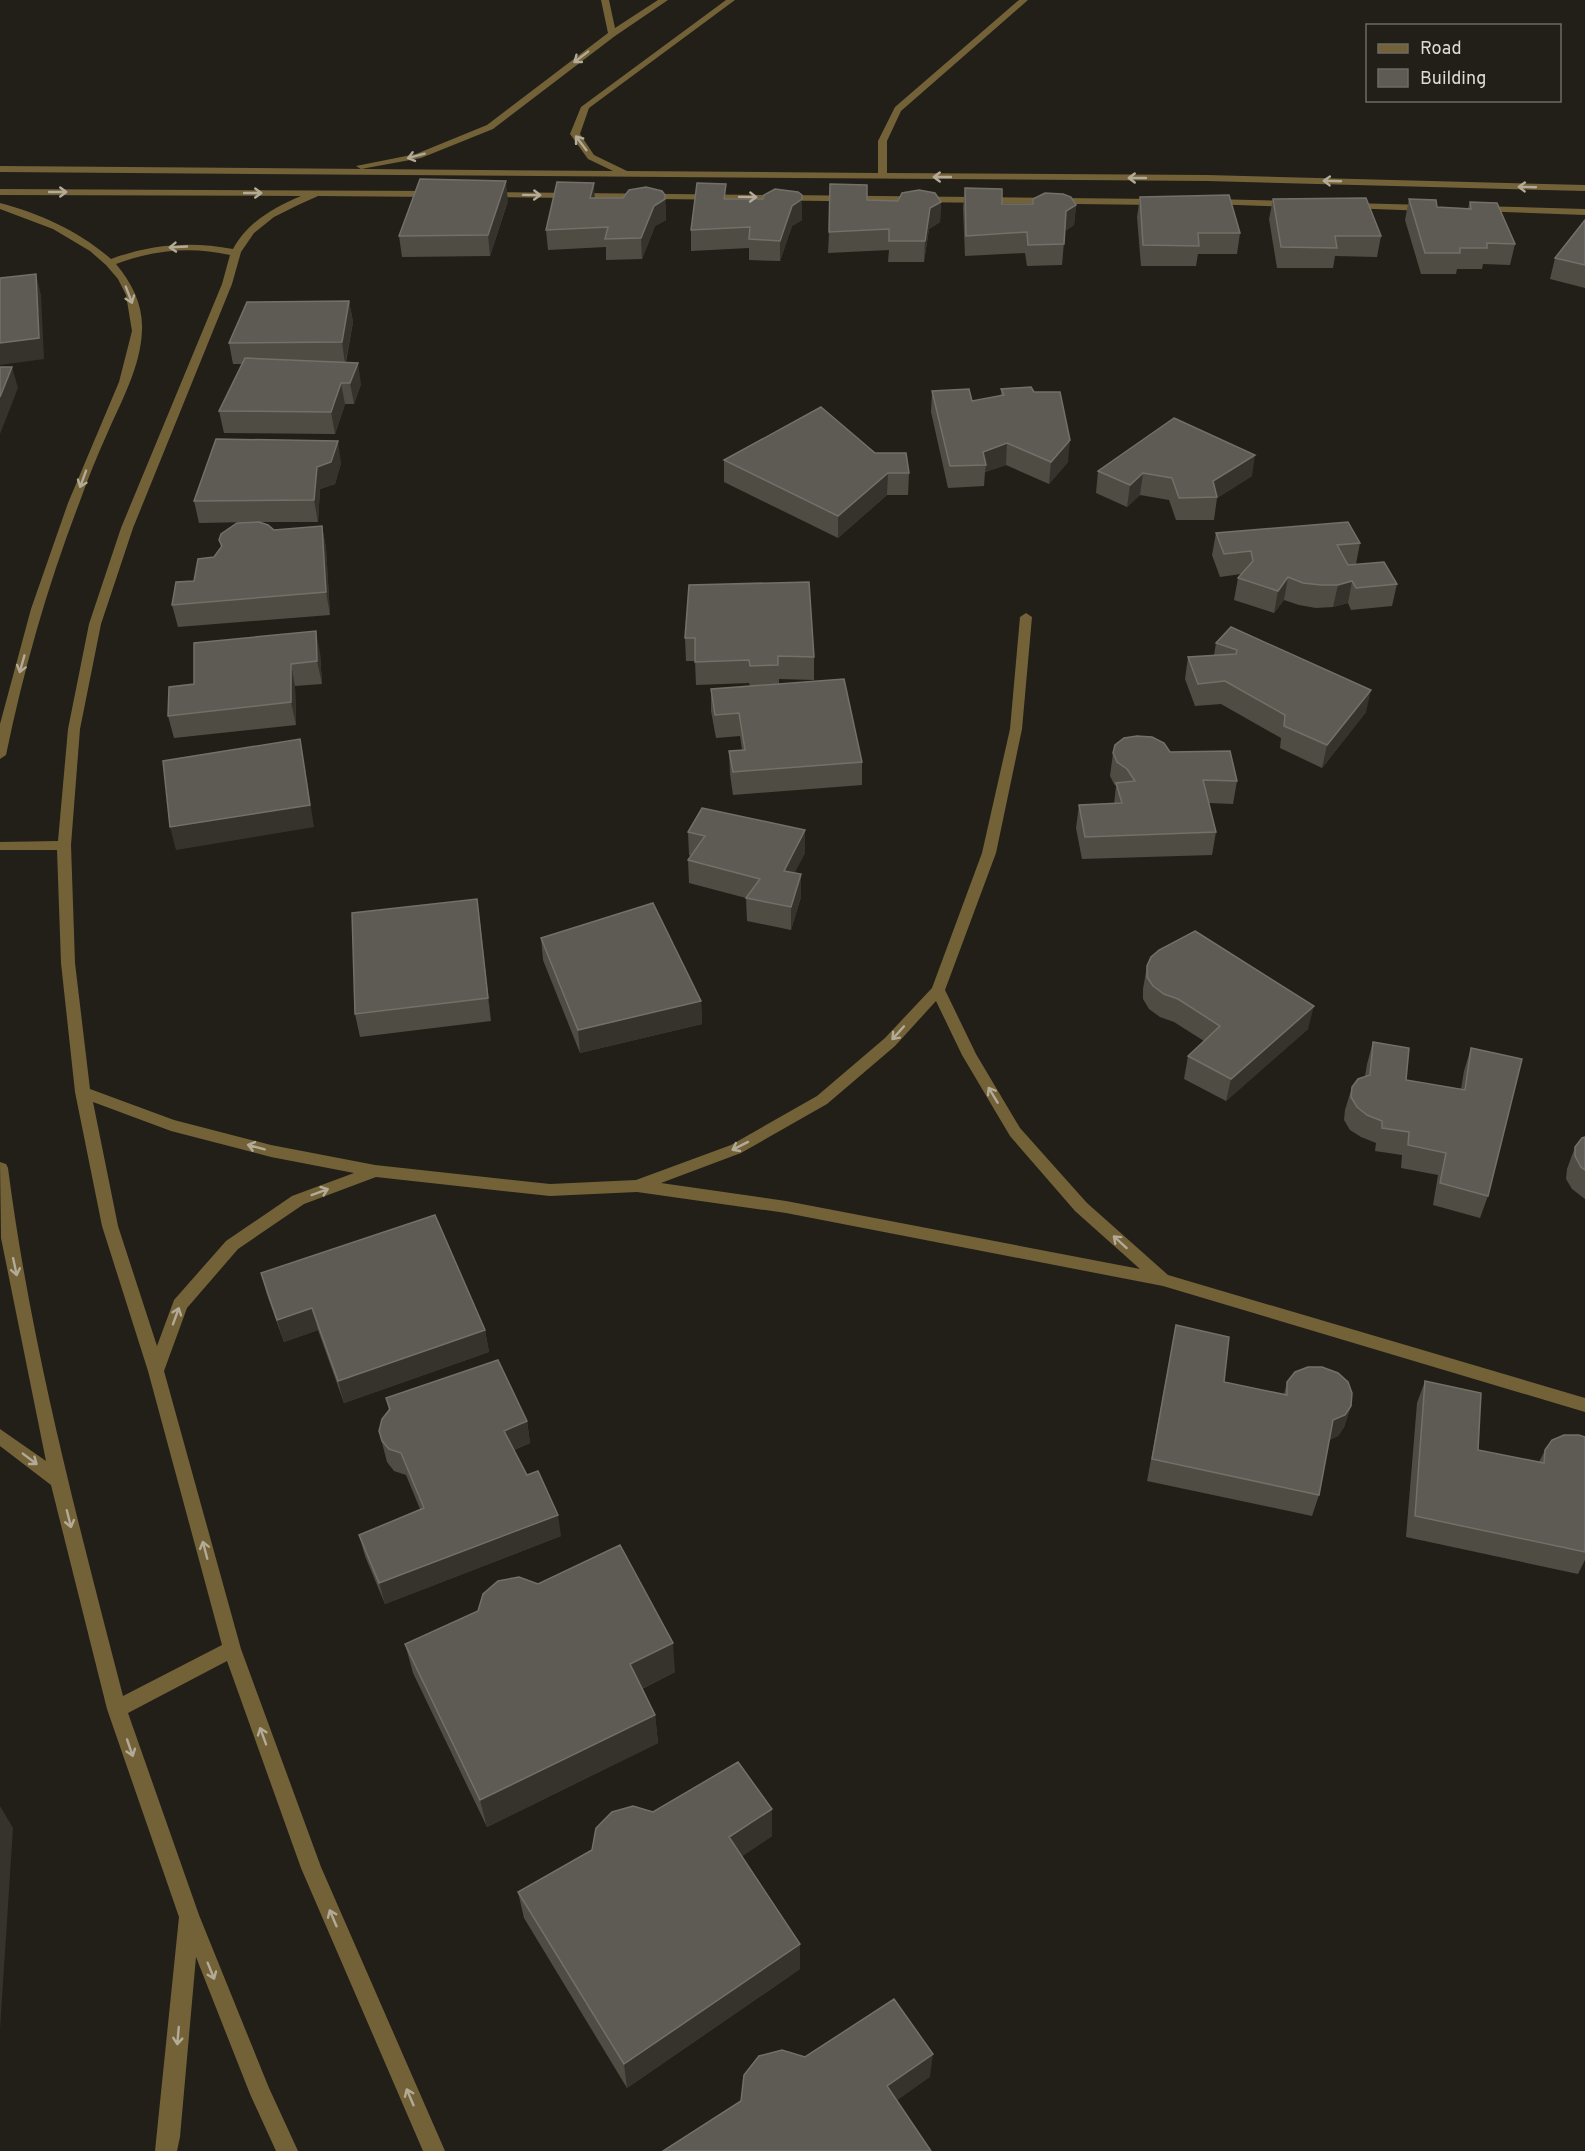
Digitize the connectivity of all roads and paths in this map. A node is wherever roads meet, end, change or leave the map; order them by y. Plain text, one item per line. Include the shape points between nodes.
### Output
1 (605, 0) edge
2 (664, 0) edge
3 (731, 0) edge
4 (1024, 0) edge
5 (612, 34) junction
6 (0, 169) edge
7 (325, 173) junction
8 (628, 175) junction
9 (883, 176) junction
10 (1585, 188) edge
11 (1211, 190) junction
12 (0, 192) edge
13 (318, 193) junction
14 (449, 194) edge
15 (473, 194) edge
16 (1168, 202) edge
17 (1204, 202) edge
18 (1310, 205) edge
19 (0, 206) edge
20 (1345, 206) edge
21 (1438, 208) edge
22 (1474, 209) edge
23 (1568, 212) junction
24 (1585, 212) edge
25 (1585, 217) edge
26 (236, 253) junction
27 (111, 263) junction
28 (1026, 617) dead end
29 (0, 755) edge
30 (0, 846) edge
31 (64, 846) junction
32 (938, 990) junction
33 (83, 1092) junction
34 (0, 1168) edge
35 (375, 1171) junction
36 (637, 1186) junction
37 (1163, 1280) junction
38 (156, 1371) junction
39 (1585, 1405) edge
40 (0, 1436) edge
41 (59, 1481) junction
42 (232, 1649) junction
43 (117, 1709) junction
44 (189, 1915) junction
45 (166, 2151) edge
46 (287, 2151) edge
47 (434, 2151) edge

1 - 5 street
2 - 5 street
8 -> 3 street via 591,157 574,134 585,107
4 - 9 street via 898,109 884,130 879,153
5 -> 7 street via 490,128 418,156
6 - 7 street
7 - 8 street
8 - 9 street
11 -> 9 street
10 -> 11 street
11 - 17 street
11 - 18 street
12 -> 13 street
13 - 14 street
13 - 26 street via 261,221
15 -> 16 street
19 - 27 street via 69,232
20 - 21 street
22 - 23 street
23 - 24 street
23 - 25 street
26 -> 27 street via 217,248 174,247 129,255
26 - 31 street via 227,284 127,528 95,624 74,729
27 -> 29 street via 130,294 137,330 128,370 47,579 10,705
28 - 32 street via 1016,729 989,853
30 - 31 street
31 - 33 street via 68,963
32 -> 36 street via 890,1042 822,1100 736,1149
37 -> 32 street via 1081,1207 1015,1132 969,1055
35 -> 33 street via 171,1125
33 - 38 street via 110,1226
34 -> 41 street via 9,1238
35 - 36 street via 549,1190
38 -> 35 street via 180,1305 232,1245 298,1200
36 - 37 street via 786,1207
37 - 39 street
42 -> 38 street
40 -> 41 street
41 -> 43 street
42 - 43 street
47 -> 42 street via 311,1868
43 -> 44 street
44 -> 45 street
44 -> 46 street

